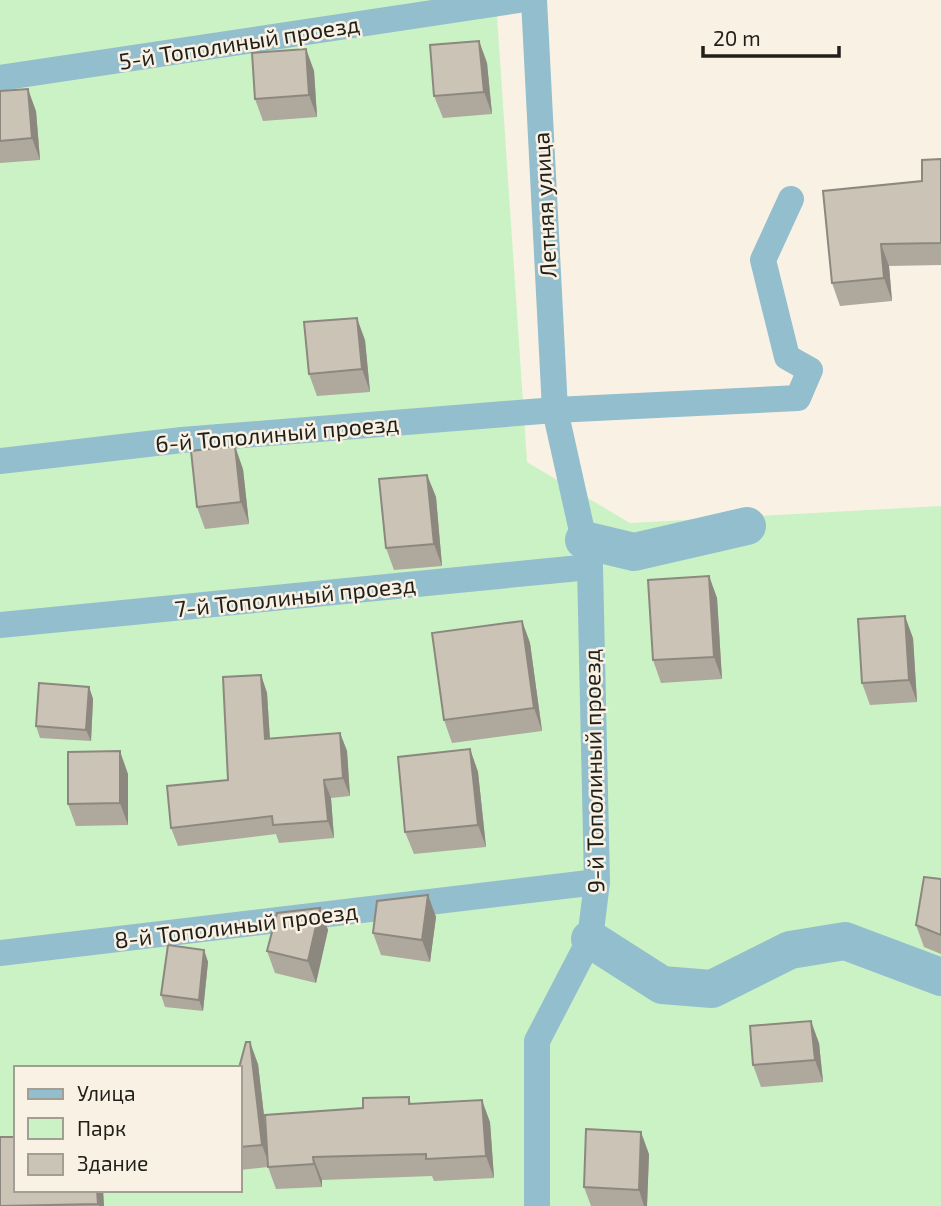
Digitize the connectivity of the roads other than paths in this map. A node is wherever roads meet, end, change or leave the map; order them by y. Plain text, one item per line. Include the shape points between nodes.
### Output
1 (519, 0) edge
2 (534, 0) edge
3 (0, 78) edge
4 (791, 199) dead end
5 (555, 410) junction
6 (0, 461) edge
7 (747, 526) dead end
8 (587, 553) junction
9 (0, 625) edge
10 (597, 881) junction
11 (590, 939) junction
12 (0, 953) edge
13 (941, 977) edge
14 (537, 1206) edge

1 - 3 lane, 5-й Тополиный проезд
2 - 5 lane, Летняя улица
4 - 5 lane, 6-й Тополиный проезд via 763,260 788,357 810,370 798,398
5 - 6 lane, 6-й Тополиный проезд via 182,440
5 - 8 lane, 9-й Тополиный проезд
7 - 8 street via 634,551
8 - 9 lane, 7-й Тополиный проезд
8 - 10 lane, 9-й Тополиный проезд
10 - 11 lane, 9-й Тополиный проезд
10 - 12 lane, 8-й Тополиный проезд
11 - 13 street via 662,985 712,989 790,950 845,941
11 - 14 lane, 9-й Тополиный проезд via 537,1041

